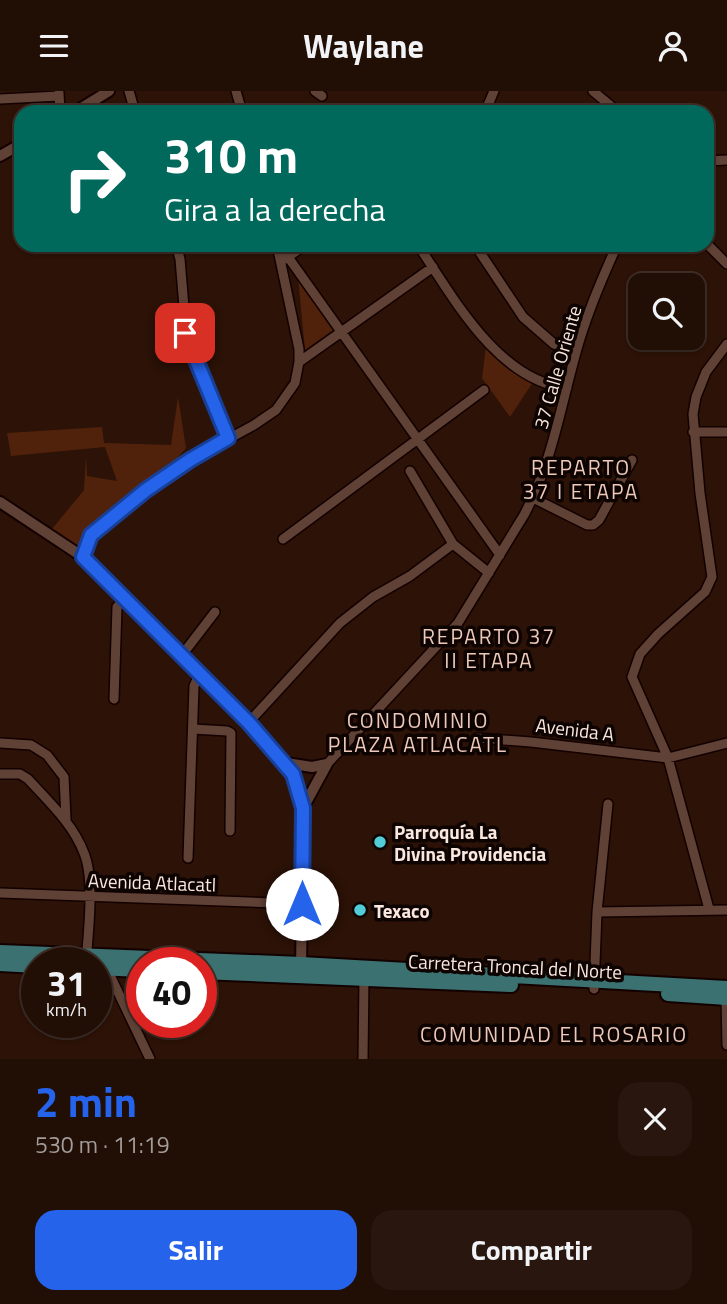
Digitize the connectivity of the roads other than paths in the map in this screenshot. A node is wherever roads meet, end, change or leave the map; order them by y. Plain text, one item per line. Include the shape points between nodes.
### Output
1 (109, 91) edge
2 (593, 91) edge
3 (59, 93) edge
4 (0, 99) edge
5 (86, 105) edge
6 (610, 105) edge
7 (714, 251) edge
8 (177, 252) edge
9 (281, 252) edge
10 (295, 252) edge
11 (423, 252) edge
12 (480, 252) edge
13 (614, 252) edge
14 (285, 259) junction
15 (727, 264) edge
16 (433, 267) junction
17 (342, 332) junction
18 (727, 344) edge
19 (576, 352) junction
20 (299, 362) junction
21 (567, 388) junction
22 (484, 390) dead end
23 (693, 432) junction
24 (727, 432) edge
25 (228, 438) junction
26 (418, 440) junction
27 (632, 460) dead end
28 (410, 471) dead end
29 (533, 498) junction
30 (0, 502) edge
31 (283, 539) dead end
32 (453, 544) junction
33 (500, 555) junction
34 (83, 557) junction
35 (489, 573) junction
36 (125, 598) junction
37 (215, 612) dead end
38 (182, 655) junction
39 (200, 673) junction
40 (114, 699) dead end
41 (249, 723) junction
42 (193, 729) junction
43 (477, 738) dead end
44 (0, 743) edge
45 (727, 743) edge
46 (668, 758) junction
47 (286, 763) junction
48 (327, 764) junction
49 (0, 773) edge
50 (608, 804) dead end
51 (303, 808) junction
52 (66, 820) junction
53 (230, 831) dead end
54 (188, 857) dead end
55 (0, 893) edge
56 (89, 898) junction
57 (302, 904) junction
58 (709, 909) junction
59 (727, 910) edge
60 (597, 912) junction
61 (87, 947) edge
62 (0, 952) edge
63 (21, 954) edge
64 (112, 960) edge
65 (0, 964) edge
66 (21, 965) edge
67 (301, 970) junction
68 (217, 972) edge
69 (364, 978) junction
70 (594, 985) junction
71 (112, 988) edge
72 (727, 995) edge
73 (727, 1045) edge
74 (150, 1059) edge
75 (363, 1059) edge

1 - 5 street
2 - 6 street
3 - 4 street
7 - 15 street
8 - 25 street via 187,343
9 - 14 street
10 - 14 street
11 - 16 street
12 - 19 street via 523,317 554,344
13 - 19 street, 37 Calle Oriente
14 - 17 street
14 - 20 street
16 - 17 street
16 - 21 street via 495,350 547,386
17 - 20 street
17 - 26 street
18 - 23 street via 700,384
19 - 21 street, 37 Calle Oriente
20 - 25 street via 295,383 276,410
21 - 29 street, 37 Calle Oriente
22 - 26 street
23 - 24 street
23 - 46 street via 712,577 705,592 640,654 632,677
25 - 34 street via 146,490 91,535
26 - 31 street
26 - 33 street
27 - 29 street via 593,525
28 - 32 street
29 - 33 street, 37 Calle Oriente
30 - 34 street
32 - 35 street
32 - 41 street via 340,623
33 - 35 street, 37 Calle Oriente
34 - 36 street
35 - 48 street, 37 Calle Oriente via 458,623
36 - 38 street
36 - 40 street via 117,607
37 - 38 street
38 - 39 street
39 - 41 street
39 - 42 street via 194,686
41 - 47 street
42 - 53 street via 231,733
42 - 54 street
43 - 46 street, Avenida A
44 - 52 street via 31,745 47,755 64,777
45 - 46 street
46 - 58 street
47 - 48 street
47 - 51 street via 298,784
48 - 51 street
49 - 52 street via 26,777
50 - 60 street
51 - 57 street
52 - 56 street via 86,855
55 - 56 street, Avenida Atlacatl
56 - 57 street, Avenida Atlacatl
56 - 61 street
57 - 67 street
58 - 59 street
58 - 60 street
60 - 70 street
62 - 63 main road
64 - 67 main road
65 - 66 main road
67 - 68 main road
67 - 69 main road, Carretera Troncal del Norte
67 - 70 main road, Carretera Troncal del Norte
69 - 70 main road, Carretera Troncal del Norte
69 - 75 street
70 - 72 main road, Carretera Troncal del Norte
71 - 74 street
72 - 73 street

